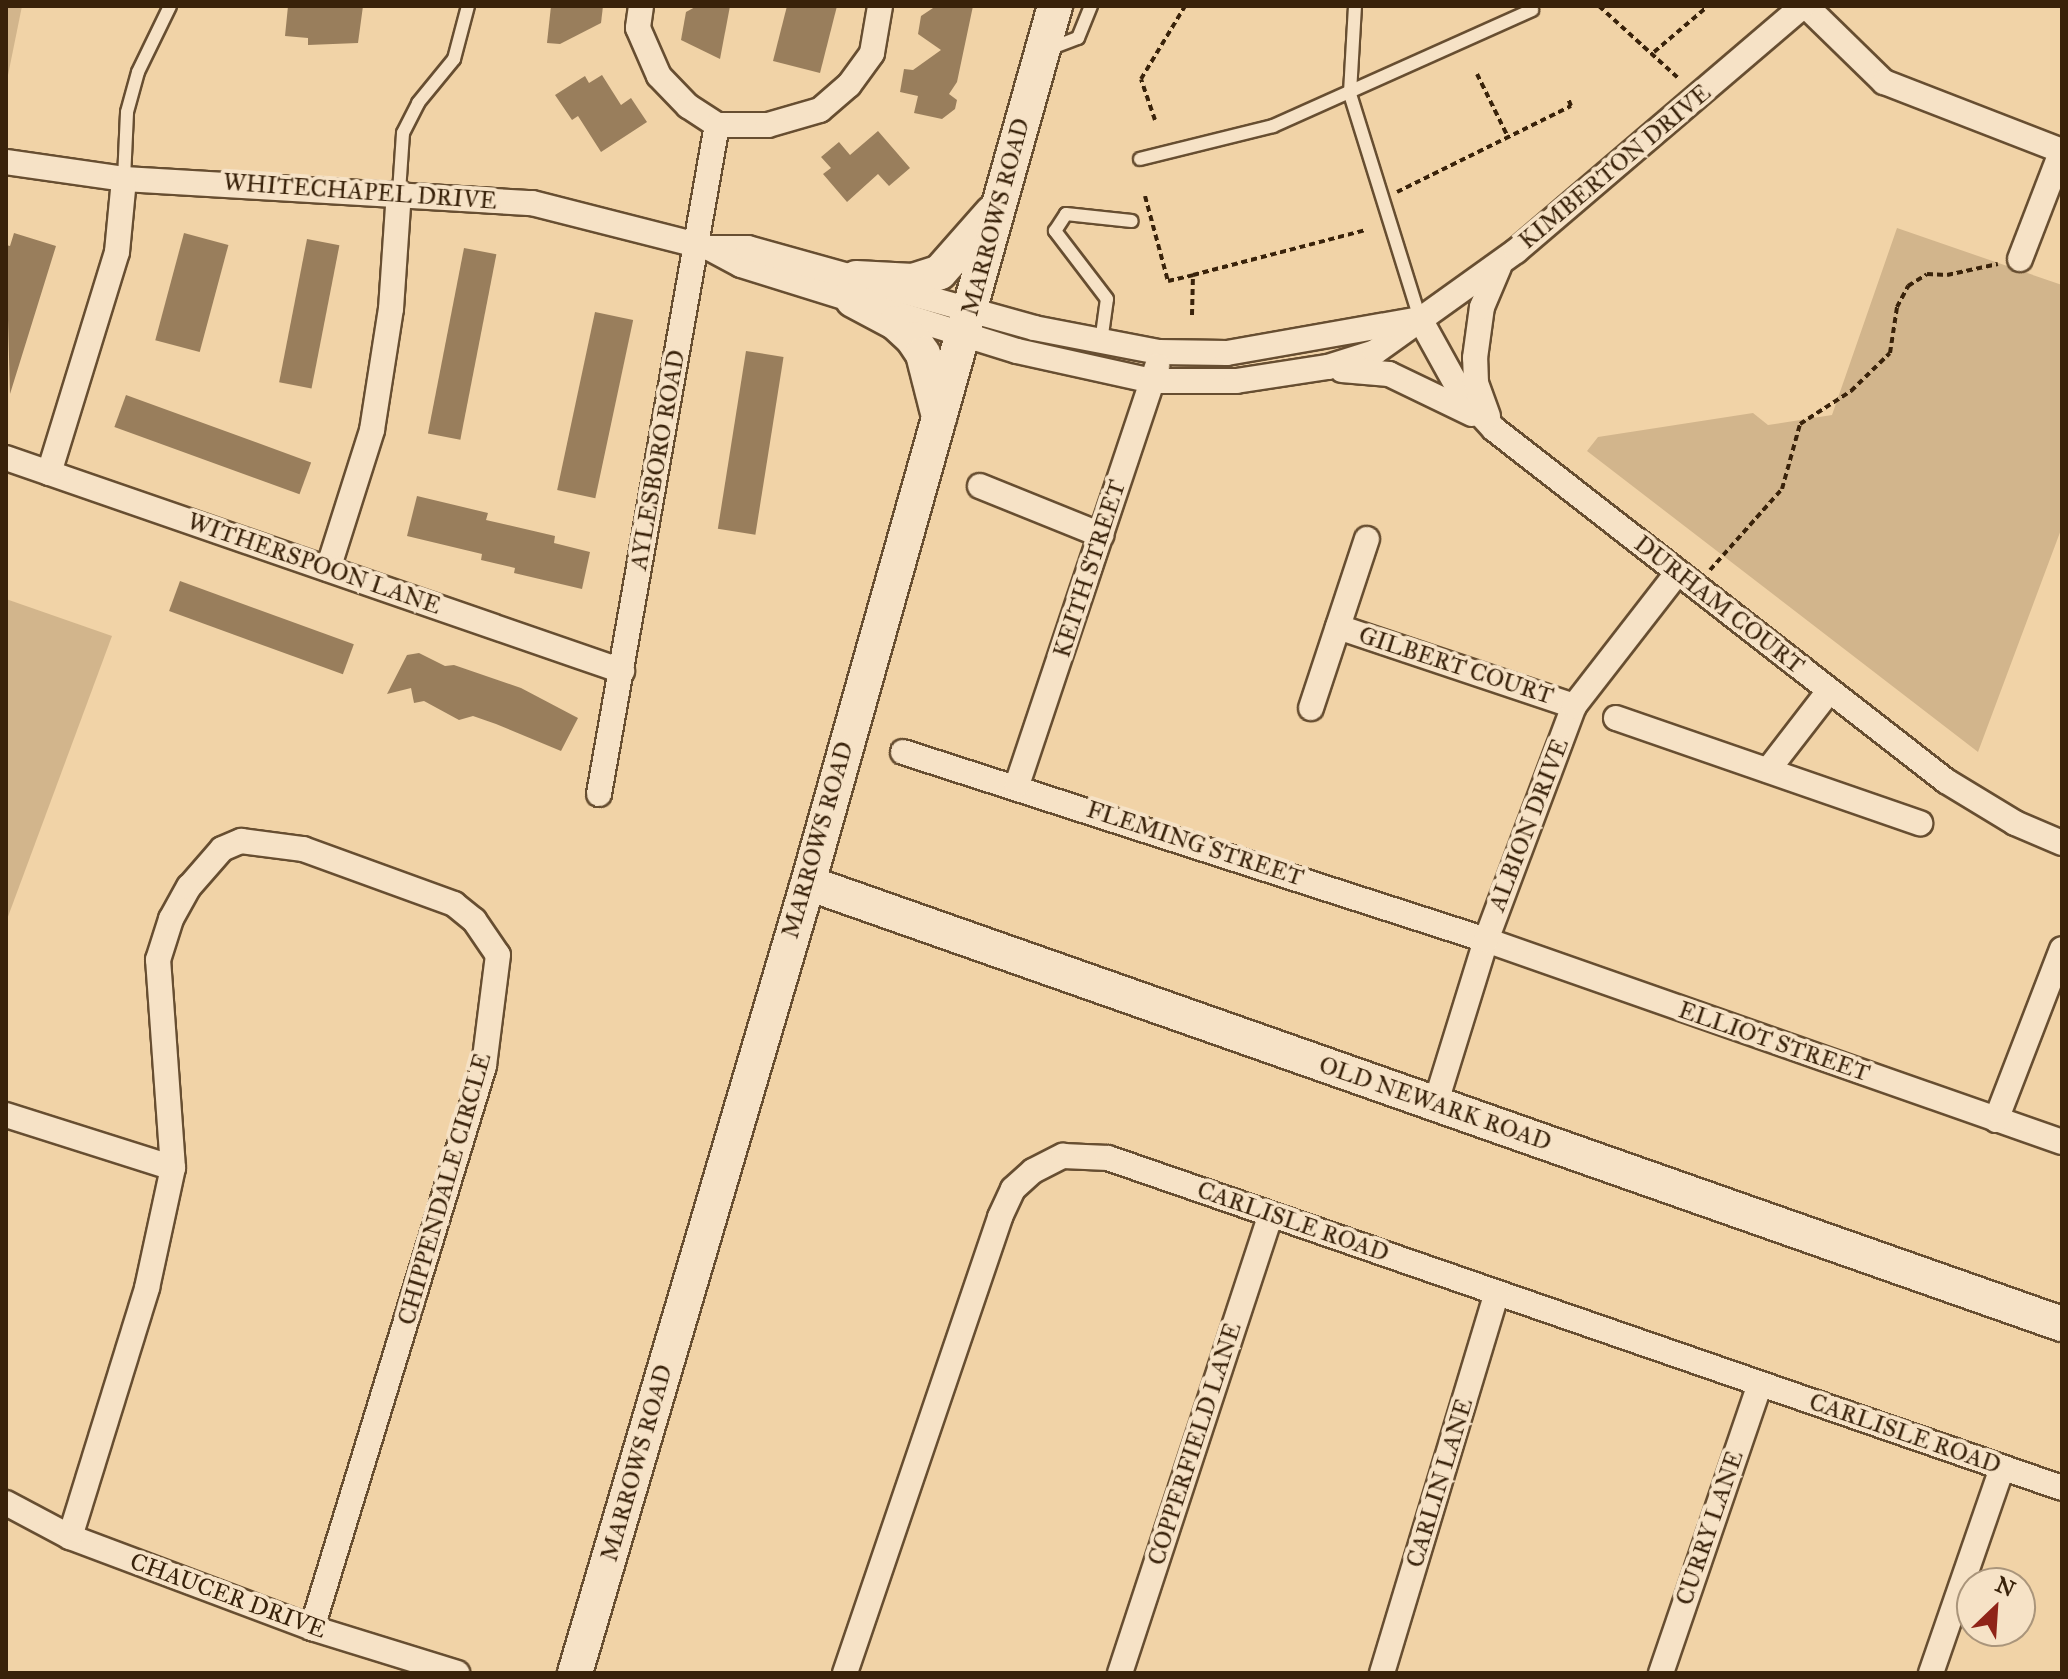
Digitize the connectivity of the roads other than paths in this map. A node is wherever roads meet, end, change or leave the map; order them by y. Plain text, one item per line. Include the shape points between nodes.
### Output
1 (170, 6) edge
2 (468, 6) edge
3 (641, 6) edge
4 (880, 6) edge
5 (1055, 6) edge
6 (1091, 6) edge
7 (1355, 6) edge
8 (1804, 6) edge
9 (1532, 10) dead end
10 (1042, 52) junction
11 (1350, 94) junction
12 (717, 125) junction
13 (2062, 150) edge
14 (1140, 159) dead end
15 (6, 162) edge
16 (124, 179) junction
17 (399, 192) junction
18 (1000, 203) junction
19 (1132, 221) dead end
20 (703, 246) junction
21 (2020, 259) road end
22 (1504, 260) junction
23 (854, 289) junction
24 (1420, 319) junction
25 (967, 322) junction
26 (1101, 342) junction
27 (1159, 352) junction
28 (1309, 370) junction
29 (1152, 381) junction
30 (939, 417) junction
31 (1494, 429) junction
32 (6, 458) edge
33 (49, 473) junction
34 (980, 486) dead end
35 (1101, 535) junction
36 (1367, 539) dead end
37 (328, 569) junction
38 (1686, 580) junction
39 (1338, 627) junction
40 (622, 671) junction
41 (1829, 691) junction
42 (1574, 706) junction
43 (1311, 708) dead end
44 (1616, 718) dead end
45 (903, 752) dead end
46 (1768, 770) junction
47 (1017, 785) junction
48 (599, 794) dead end
49 (1920, 823) dead end
50 (2062, 843) edge
51 (808, 883) junction
52 (1486, 940) junction
53 (2062, 949) edge
54 (1435, 1105) junction
55 (6, 1115) edge
56 (1996, 1120) junction
57 (2062, 1142) edge
58 (173, 1168) junction
59 (1271, 1215) junction
60 (1497, 1293) junction
61 (2062, 1324) edge
62 (1760, 1384) junction
63 (2002, 1468) junction
64 (2062, 1488) edge
65 (6, 1503) edge
66 (70, 1537) junction
67 (312, 1628) junction
68 (457, 1673) edge
69 (575, 1673) edge
70 (845, 1673) edge
71 (1120, 1673) edge
72 (1382, 1673) edge
73 (1661, 1673) edge
74 (1931, 1673) edge

1 - 16 lane via 138,72 127,112
2 - 17 lane via 454,59 418,103 403,133
3 - 12 street via 638,28 659,76 688,106
4 - 12 street via 872,53 849,85 820,110 768,125
5 - 10 street, MARROWS ROAD
6 - 10 lane via 1078,38
7 - 11 lane
8 - 13 street via 1884,82
8 - 22 street, KIMBERTON DRIVE
9 - 11 lane
10 - 18 street, MARROWS ROAD
11 - 14 lane via 1273,126
11 - 24 lane
12 - 20 street, AYLESBORO ROAD
13 - 21 street
15 - 16 street, WHITECHAPEL DRIVE
16 - 17 street, WHITECHAPEL DRIVE
16 - 33 street via 117,252
17 - 20 street, WHITECHAPEL DRIVE via 532,203
17 - 37 street via 391,309 372,430
18 - 23 street via 940,272
18 - 25 street, MARROWS ROAD
19 - 26 lane via 1066,214 1055,231 1107,299
20 - 23 street, WHITECHAPEL DRIVE via 748,248
20 - 40 street, AYLESBORO ROAD
22 - 24 street, KIMBERTON DRIVE
22 - 31 street via 1488,285 1475,358 1476,383
23 - 25 street, WHITECHAPEL DRIVE
23 - 30 street via 913,339 923,354
24 - 27 street, KIMBERTON DRIVE via 1227,353
24 - 28 street, KIMBERTON DRIVE via 1355,361
24 - 31 street, DURHAM COURT via 1461,393
25 - 26 street, KIMBERTON DRIVE
25 - 29 street, KIMBERTON DRIVE
25 - 30 street, MARROWS ROAD
26 - 27 street, KIMBERTON DRIVE
27 - 29 street, KEITH STREET
28 - 29 street, KIMBERTON DRIVE via 1236,381
28 - 31 street via 1389,374 1452,400
29 - 35 street, KEITH STREET
30 - 51 street, MARROWS ROAD
31 - 38 street, DURHAM COURT
32 - 33 street, WITHERSPOON LANE
33 - 37 street, WITHERSPOON LANE
34 - 35 street
35 - 47 street, KEITH STREET
36 - 39 street, GILBERT COURT
37 - 40 street, WITHERSPOON LANE
38 - 41 street, DURHAM COURT
38 - 42 street, ALBION DRIVE
39 - 42 street, GILBERT COURT
39 - 43 street, GILBERT COURT
40 - 48 street, AYLESBORO ROAD
41 - 46 street
41 - 50 street, DURHAM COURT via 1946,781 2015,823
42 - 52 street, ALBION DRIVE
44 - 46 street
45 - 47 street, FLEMING STREET
46 - 49 street
47 - 52 street, FLEMING STREET
51 - 54 street, OLD NEWARK ROAD
51 - 69 street, MARROWS ROAD
52 - 54 street, ALBION DRIVE
52 - 56 street, ELLIOT STREET
53 - 56 street
54 - 61 street, OLD NEWARK ROAD
55 - 58 street
56 - 57 street, ELLIOT STREET
58 - 66 street, CHIPPENDALE CIRCLE via 147,1288
58 - 67 street, CHIPPENDALE CIRCLE via 158,960 183,898 222,849 241,841 303,849 454,904 474,920 498,955 484,1066
59 - 60 street, CARLISLE ROAD
59 - 70 street, CARLISLE ROAD via 1108,1158 1063,1156 1033,1171 1013,1189
59 - 71 street, COPPERFIELD LANE
60 - 62 street, CARLISLE ROAD
60 - 72 street, CARLIN LANE
62 - 63 street, CARLISLE ROAD
62 - 73 street, CURRY LANE
63 - 64 street, CARLISLE ROAD
63 - 74 street
65 - 66 street, CHAUCER DRIVE
66 - 67 street, CHAUCER DRIVE
67 - 68 street, CHAUCER DRIVE

